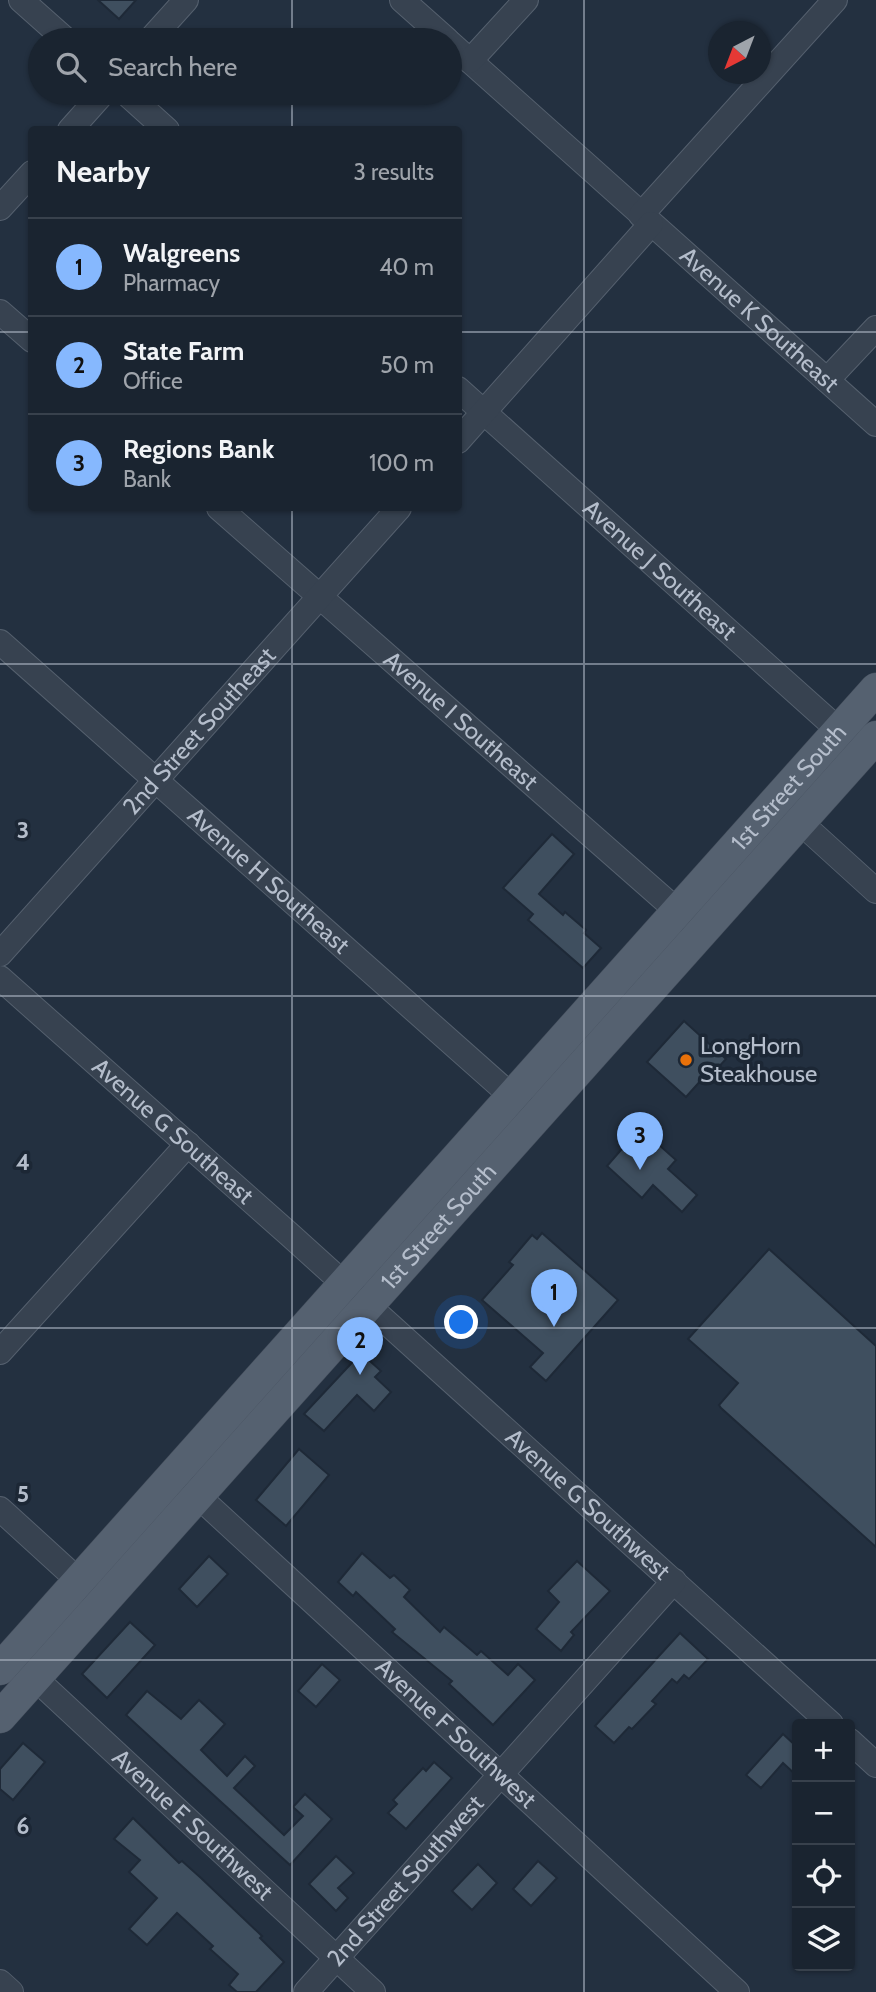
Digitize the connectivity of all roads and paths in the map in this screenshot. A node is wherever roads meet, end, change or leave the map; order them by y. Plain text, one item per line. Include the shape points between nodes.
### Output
1 (21, 0) edge
2 (186, 0) edge
3 (402, 0) edge
4 (526, 0) edge
5 (835, 0) edge
6 (52, 28) edge
7 (161, 28) edge
8 (433, 28) edge
9 (462, 54) edge
10 (470, 61) junction
11 (93, 105) edge
12 (139, 105) edge
13 (74, 126) edge
14 (163, 126) edge
15 (28, 177) edge
16 (0, 208) edge
17 (646, 220) junction
18 (0, 312) edge
19 (876, 328) edge
20 (28, 336) edge
21 (827, 380) junction
22 (462, 393) edge
23 (484, 412) junction
24 (876, 424) edge
25 (462, 437) edge
26 (222, 511) edge
27 (396, 511) edge
28 (319, 597) junction
29 (0, 642) edge
30 (876, 689) edge
31 (839, 731) junction
32 (870, 744) edge
33 (155, 781) junction
34 (800, 822) junction
35 (876, 891) edge
36 (690, 923) junction
37 (0, 954) edge
38 (0, 978) edge
39 (510, 1096) junction
40 (536, 1117) junction
41 (188, 1144) junction
42 (344, 1284) junction
43 (369, 1306) junction
44 (0, 1352) edge
45 (173, 1475) junction
46 (198, 1496) junction
47 (0, 1509) edge
48 (79, 1581) junction
49 (674, 1581) junction
50 (103, 1603) junction
51 (6, 1662) edge
52 (36, 1678) junction
53 (0, 1717) edge
54 (826, 1719) edge
55 (855, 1746) edge
56 (876, 1765) edge
57 (500, 1774) junction
58 (336, 1958) junction
59 (0, 1982) edge
60 (10, 1992) edge
61 (306, 1992) edge
62 (373, 1992) edge
63 (737, 1992) edge

1 - 6 street
2 - 7 street
3 - 8 street, Avenue K Southeast
4 - 10 street
5 - 17 street
9 - 10 street, Avenue K Southeast
10 - 17 street, Avenue K Southeast
11 - 13 street
12 - 14 street
15 - 16 street
17 - 21 street, Avenue K Southeast
17 - 23 street
18 - 20 street
19 - 21 street
21 - 24 street, Avenue K Southeast
22 - 23 street, Avenue J Southeast
23 - 25 street
23 - 31 street, Avenue J Southeast
26 - 28 street, Avenue I Southeast
27 - 28 street, 2nd Street Southeast
28 - 33 street, 2nd Street Southeast
28 - 36 street, Avenue I Southeast
29 - 33 street, Avenue H Southeast
30 - 31 main road, 1st Street South
31 - 32 street, Avenue J Southeast
31 - 36 main road, 1st Street South
32 - 34 main road, 1st Street South
33 - 37 street, 2nd Street Southeast
33 - 39 street, Avenue H Southeast
34 - 35 street
34 - 36 main road, 1st Street South
36 - 39 main road, 1st Street South
36 - 40 main road, 1st Street South
38 - 41 street, Avenue G Southeast
39 - 40 street, Avenue H Southeast
39 - 42 main road, 1st Street South
40 - 43 main road, 1st Street South
41 - 42 street, Avenue G Southeast
41 - 44 street
42 - 43 street, Avenue G Southwest
42 - 45 main road, 1st Street South
43 - 46 main road, 1st Street South
43 - 49 street, Avenue G Southwest
45 - 46 street, Avenue F Southwest
45 - 48 main road, 1st Street South
46 - 50 main road, 1st Street South
46 - 57 street, Avenue F Southwest
47 - 48 street
48 - 50 street
48 - 51 main road, 1st Street South
49 - 54 street, Avenue G Southwest
49 - 57 street, 2nd Street Southwest
50 - 52 main road, 1st Street South
51 - 52 street, Avenue E Southwest
52 - 53 main road, 1st Street South
52 - 58 street, Avenue E Southwest
55 - 56 street
57 - 58 street, 2nd Street Southwest
57 - 63 street, Avenue F Southwest
58 - 61 street, 2nd Street Southwest
58 - 62 street, Avenue E Southwest
59 - 60 street

